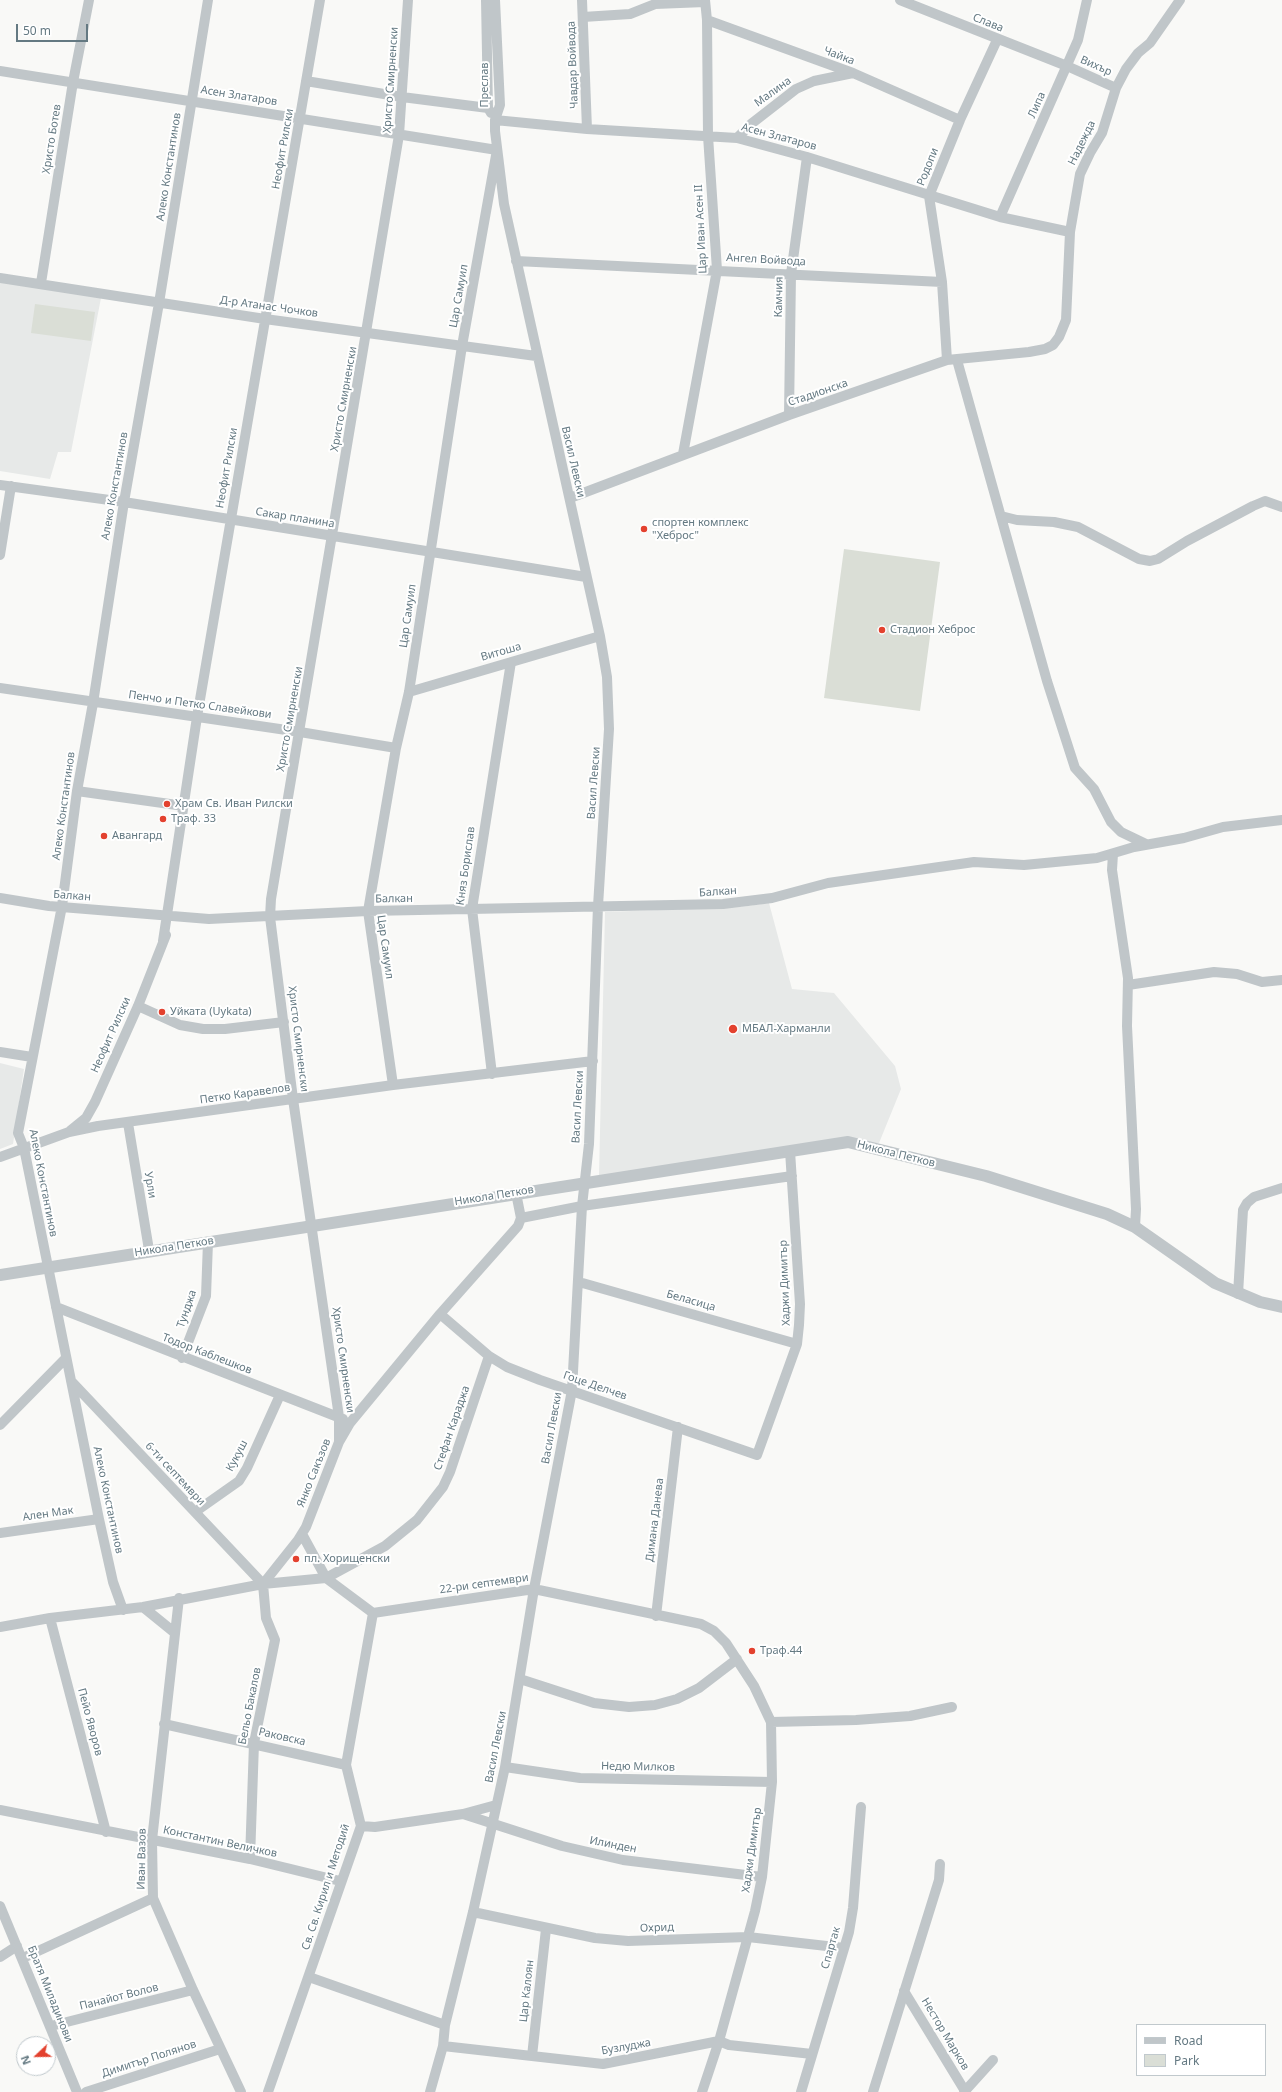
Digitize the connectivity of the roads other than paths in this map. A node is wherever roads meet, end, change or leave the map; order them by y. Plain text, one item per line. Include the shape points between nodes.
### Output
1 (89, 0) edge
2 (208, 0) edge
3 (320, 0) edge
4 (408, 0) edge
5 (486, 0) edge
6 (496, 0) edge
7 (582, 0) edge
8 (900, 0) edge
9 (1087, 0) edge
10 (1180, 0) edge
11 (705, 1) edge
12 (583, 17) junction
13 (708, 20) junction
14 (997, 40) junction
15 (1067, 66) junction
16 (0, 71) edge
17 (853, 73) junction
18 (306, 81) junction
19 (73, 82) junction
20 (1116, 88) junction
21 (402, 97) junction
22 (191, 101) junction
23 (488, 108) junction
24 (300, 118) junction
25 (495, 120) junction
26 (960, 120) junction
27 (587, 129) junction
28 (399, 135) junction
29 (708, 136) junction
30 (737, 138) junction
31 (497, 150) junction
32 (807, 157) junction
33 (929, 196) junction
34 (1000, 217) junction
35 (1070, 232) junction
36 (516, 261) junction
37 (717, 270) junction
38 (791, 274) junction
39 (0, 278) edge
40 (942, 282) junction
41 (41, 283) junction
42 (159, 303) junction
43 (265, 319) junction
44 (1066, 320) joint
45 (368, 332) junction
46 (462, 346) junction
47 (536, 356) junction
48 (952, 360) junction
49 (790, 415) junction
50 (683, 454) junction
51 (0, 485) edge
52 (11, 486) junction
53 (570, 498) junction
54 (124, 502) junction
55 (1282, 507) edge
56 (1001, 516) junction
57 (230, 520) junction
58 (332, 536) junction
59 (429, 552) junction
60 (0, 556) edge
61 (586, 577) junction
62 (600, 636) junction
63 (511, 662) junction
64 (0, 688) edge
65 (408, 692) junction
66 (93, 703) junction
67 (196, 717) junction
68 (300, 732) junction
69 (396, 748) junction
70 (77, 791) junction
71 (184, 806) junction
72 (1282, 820) edge
73 (1146, 844) junction
74 (1113, 854) junction
75 (0, 898) edge
76 (62, 906) junction
77 (598, 906) junction
78 (472, 909) junction
79 (368, 911) junction
80 (170, 915) junction
81 (270, 917) junction
82 (1282, 980) edge
83 (1128, 985) junction
84 (138, 1006) junction
85 (284, 1022) junction
86 (0, 1052) edge
87 (32, 1057) junction
88 (593, 1061) junction
89 (492, 1074) junction
90 (393, 1085) junction
91 (293, 1099) junction
92 (128, 1123) junction
93 (69, 1132) junction
94 (24, 1148) junction
95 (790, 1151) junction
96 (0, 1157) edge
97 (792, 1176) junction
98 (584, 1183) junction
99 (1282, 1188) edge
100 (516, 1192) junction
101 (582, 1206) junction
102 (521, 1218) junction
103 (311, 1225) junction
104 (1135, 1227) junction
105 (208, 1242) junction
106 (149, 1250) junction
107 (47, 1266) junction
108 (0, 1275) edge
109 (579, 1282) junction
110 (1238, 1294) junction
111 (56, 1307) junction
112 (1282, 1307) edge
113 (440, 1314) junction
114 (797, 1344) junction
115 (489, 1356) junction
116 (66, 1358) junction
117 (182, 1358) junction
118 (71, 1381) junction
119 (572, 1390) junction
120 (280, 1395) junction
121 (339, 1417) junction
122 (1, 1423) edge
123 (350, 1423) junction
124 (678, 1427) junction
125 (339, 1442) junction
126 (757, 1455) joint
127 (195, 1512) junction
128 (98, 1519) junction
129 (0, 1533) edge
130 (302, 1534) junction
131 (326, 1578) junction
132 (263, 1584) junction
133 (534, 1588) junction
134 (179, 1598) junction
135 (143, 1607) junction
136 (123, 1610) junction
137 (373, 1613) junction
138 (656, 1616) junction
139 (50, 1618) junction
140 (0, 1626) edge
141 (175, 1633) junction
142 (737, 1659) junction
143 (520, 1679) junction
144 (952, 1707) dead end
145 (771, 1722) junction
146 (164, 1724) junction
147 (254, 1744) junction
148 (346, 1764) junction
149 (505, 1767) junction
150 (772, 1782) junction
151 (496, 1805) junction
152 (861, 1806) dead end
153 (0, 1810) edge
154 (463, 1814) junction
155 (493, 1823) junction
156 (361, 1826) junction
157 (106, 1832) junction
158 (152, 1840) junction
159 (250, 1859) junction
160 (940, 1864) dead end
161 (762, 1877) junction
162 (340, 1881) junction
163 (153, 1898) junction
164 (0, 1906) edge
165 (473, 1912) junction
166 (546, 1929) junction
167 (748, 1937) junction
168 (17, 1946) junction
169 (844, 1948) junction
170 (0, 1957) edge
171 (23, 1958) junction
172 (309, 1977) junction
173 (192, 1990) junction
174 (904, 1991) junction
175 (445, 2025) junction
176 (51, 2026) junction
177 (719, 2041) junction
178 (443, 2046) junction
179 (220, 2049) junction
180 (812, 2054) junction
181 (532, 2056) junction
182 (993, 2060) dead end
183 (964, 2091) edge
184 (77, 2092) edge
185 (86, 2092) edge
186 (240, 2092) edge
187 (268, 2092) edge
188 (430, 2092) edge
189 (702, 2092) edge
190 (800, 2092) edge
191 (872, 2092) edge

1 - 19 street, Христо Ботев
2 - 22 street, Алеко Константинов
3 - 18 street, Неофит Рилски
4 - 21 street, Христо Смирненски
5 - 23 street, Преслав
6 - 25 street, Преслав via 500,105
7 - 12 street, Чавдар Войвода
8 - 14 street, Слава
9 - 15 street, Липа via 1084,20
10 - 20 street, Надежда via 1150,43 1138,53 1126,69
11 - 12 street via 655,4 630,14
11 - 13 street, Цар Иван Асен II
12 - 27 street, Чавдар Войвода
13 - 17 street, Чайка
13 - 29 street, Цар Иван Асен II
14 - 15 street, Слава
14 - 26 street, Родопи
15 - 20 street, Вихър
15 - 34 street, Липа
16 - 19 street, Асен Златаров
17 - 26 street, Чайка
17 - 30 street, Малина via 814,81 796,89
18 - 21 street
18 - 24 street, Неофит Рилски
19 - 22 street, Асен Златаров
19 - 41 street, Христо Ботев
20 - 35 street, Надежда via 1102,133 1080,174
21 - 23 street
21 - 28 street, Христо Смирненски
22 - 24 street, Асен Златаров
22 - 42 street, Алеко Константинов
23 - 25 street, Преслав
24 - 28 street, Асен Златаров
24 - 43 street, Неофит Рилски
25 - 27 street, Асен Златаров
25 - 31 street, Васил Левски
26 - 33 street, Родопи
27 - 29 street, Асен Златаров
28 - 31 street, Асен Златаров
28 - 45 street, Христо Смирненски
29 - 30 street, Асен Златаров
29 - 37 street, Цар Иван Асен II
30 - 32 street, Асен Златаров
31 - 36 street, Васил Левски via 504,204
31 - 46 street, Цар Самуил
32 - 33 street, Асен Златаров
32 - 38 street, Камчия
33 - 34 street, Асен Златаров
33 - 40 street, Родопи
34 - 35 street, Асен Златаров
35 - 44 street, Надежда
36 - 37 street, Ангел Войвода
36 - 47 street, Васил Левски
37 - 38 street, Ангел Войвода
37 - 50 street, Цар Иван Асен II
38 - 40 street, Ангел Войвода
38 - 49 street, Камчия
39 - 41 street, Д-р Атанас Чочков
40 - 48 street, Родопи
41 - 42 street, Д-р Атанас Чочков
42 - 43 street, Д-р Атанас Чочков
42 - 54 street, Алеко Константинов
43 - 45 street, Д-р Атанас Чочков
43 - 57 street, Неофит Рилски
44 - 48 street, Стадионска via 1053,345 1044,349
45 - 46 street, Д-р Атанас Чочков
45 - 58 street, Христо Смирненски
46 - 47 street, Д-р Атанас Чочков
46 - 59 street, Цар Самуил
47 - 53 street, Васил Левски
48 - 49 street, Стадионска
48 - 56 street, Родопи
49 - 50 street, Стадионска
50 - 53 street, Стадионска
51 - 52 street, Сакар планина
52 - 54 street, Сакар планина
52 - 60 street
53 - 61 street, Васил Левски
54 - 57 street, Сакар планина
54 - 66 street, Алеко Константинов
55 - 56 street via 1266,501 1253,506 1158,559 1150,561 1139,559 1078,527
56 - 73 street, Родопи via 1047,681 1075,768 1094,789 1111,822 1121,832
57 - 58 street, Сакар планина
57 - 67 street, Неофит Рилски
58 - 59 street, Сакар планина
58 - 68 street, Христо Смирненски
59 - 61 street, Сакар планина
59 - 65 street, Цар Самуил
61 - 62 street, Васил Левски
62 - 63 street, Витоша
62 - 77 street, Васил Левски via 607,677 609,729
63 - 65 street, Витоша
63 - 78 street, Княз Борислав
64 - 66 street, Пенчо и Петко Славейкови
65 - 69 street, Цар Самуил
66 - 67 street, Пенчо и Петко Славейкови
66 - 70 street, Алеко Константинов
67 - 68 street, Пенчо и Петко Славейкови
67 - 71 street, Неофит Рилски
68 - 69 street, Пенчо и Петко Славейкови
68 - 81 street, Христо Смирненски
69 - 79 street, Цар Самуил
70 - 71 street
70 - 76 street, Алеко Константинов
71 - 80 street, Неофит Рилски
72 - 73 street, Балкан via 1223,827 1184,838
73 - 74 street, Балкан
74 - 77 street, Балкан via 1024,866 974,862 828,883 772,898 723,904 664,907
74 - 83 street via 1112,870
75 - 76 street, Балкан
76 - 80 street, Балкан
76 - 87 street, Алеко Константинов
77 - 78 street, Балкан
77 - 88 street, Васил Левски
78 - 79 street, Балкан
78 - 89 street, Княз Борислав
79 - 81 street, Балкан
79 - 90 street, Цар Самуил
80 - 81 street, Балкан via 209,919
80 - 84 street, Неофит Рилски via 163,941
81 - 85 street, Христо Смирненски
82 - 83 street via 1262,982 1238,974 1214,972
83 - 104 street via 1127,1026
84 - 85 street via 180,1025 203,1029
84 - 93 street, Неофит Рилски via 86,1118
85 - 91 street, Христо Смирненски
86 - 87 street
87 - 94 street, Алеко Константинов via 18,1133
88 - 89 street, Петко Каравелов
88 - 98 street, Васил Левски
89 - 90 street, Петко Каравелов
90 - 91 street, Петко Каравелов
91 - 92 street, Петко Каравелов
91 - 103 street, Христо Смирненски
92 - 93 street, Петко Каравелов
92 - 106 street, Урли
93 - 94 street, Петко Каравелов
94 - 96 street, Петко Каравелов
94 - 107 street, Алеко Константинов
95 - 97 street, Хаджи Димитър
95 - 98 street, Никола Петков
95 - 104 street, Никола Петков via 848,1142 986,1176 1107,1214
97 - 101 street
97 - 114 street, Хаджи Димитър via 800,1304
98 - 100 street, Никола Петков
98 - 101 street, Васил Левски
99 - 110 street via 1254,1197 1243,1210
100 - 102 street
100 - 103 street, Никола Петков
101 - 102 street
101 - 109 street, Васил Левски
102 - 113 street, Янко Сакъзов via 518,1226
103 - 105 street, Никола Петков
103 - 121 street, Христо Смирненски
104 - 110 street, Никола Петков via 1215,1283
105 - 106 street, Никола Петков
105 - 117 street, Тунджа via 206,1296
106 - 107 street, Никола Петков
107 - 108 street, Никола Петков
107 - 111 street, Алеко Константинов
109 - 114 street, Беласица
109 - 119 street, Васил Левски
110 - 112 street, Никола Петков
111 - 116 street, Алеко Константинов
111 - 117 street, Тодор Каблешков
113 - 115 street, Гоце Делчев
113 - 123 street, Янко Сакъзов
114 - 126 street, Хаджи Димитър
115 - 119 street, Гоце Делчев via 527,1375
115 - 131 street, Стефан Караджа via 450,1472 432,1502 417,1520 385,1546
116 - 118 street, Алеко Константинов
116 - 122 street
117 - 120 street, Тодор Каблешков
118 - 127 street, 6-ти септември
118 - 128 street, Алеко Константинов
119 - 124 street, Гоце Делчев
119 - 133 street, Васил Левски
120 - 121 street, Тодор Каблешков
120 - 127 street, Кукуш via 239,1481
121 - 123 street, Тодор Каблешков
121 - 125 street, Христо Смирненски
123 - 125 street, Янко Сакъзов
124 - 126 street, Гоце Делчев
124 - 138 street, Димана Данева
125 - 130 street, Янко Сакъзов
127 - 132 street, 6-ти септември
128 - 129 street, Ален Мак
128 - 136 street, Алеко Константинов via 113,1582
130 - 131 street
130 - 132 street, Янко Сакъзов
131 - 132 street, Стефан Караджа
131 - 137 street
132 - 134 street
132 - 147 street, Бельо Бакалов via 266,1618 276,1640
133 - 137 street, 22-ри септември
133 - 138 street, 22-ри септември
133 - 143 street, Васил Левски
134 - 135 street
134 - 141 street, Иван Вазов
135 - 136 street
135 - 141 street
136 - 139 street
137 - 148 street, Св. Св. Кирил и Методий
138 - 142 street, 22-ри септември via 701,1624 714,1631
139 - 140 street
139 - 157 street, Пейо Яворов
141 - 146 street, Иван Вазов
142 - 143 street via 699,1688 655,1705 630,1707 594,1703
142 - 145 street, Хаджи Димитър via 754,1686
143 - 149 street, Васил Левски
144 - 145 street via 910,1716
145 - 150 street, Хаджи Димитър
146 - 147 street, Раковска
146 - 158 street, Иван Вазов
147 - 148 street, Раковска
147 - 159 street, Бельо Бакалов
148 - 156 street, Св. Св. Кирил и Методий
149 - 150 street, Недю Милков via 580,1778
149 - 151 street, Васил Левски
150 - 161 street, Хаджи Димитър
151 - 154 street, Илинден
151 - 155 street, Васил Левски
152 - 169 street, Спартак via 853,1908
153 - 157 street, Константин Величков
154 - 155 street, Илинден
154 - 156 street, Илинден via 374,1827
155 - 161 street, Илинден via 562,1846 623,1860
155 - 165 street, Васил Левски
156 - 162 street, Св. Св. Кирил и Методий
157 - 158 street, Константин Величков
158 - 159 street, Константин Величков
158 - 163 street, Иван Вазов
159 - 162 street, Константин Величков
160 - 174 street via 939,1880
161 - 167 street, Хаджи Димитър
162 - 172 street, Св. Св. Кирил и Методий
163 - 171 street
163 - 173 street, Иван Вазов
164 - 168 street, Братя Миладинови
165 - 166 street, Охрид
165 - 175 street, Васил Левски
166 - 167 street, Охрид via 595,1938 628,1940
166 - 181 street, Цар Калоян
167 - 169 street, Охрид
167 - 177 street, Хаджи Димитър
168 - 170 street
168 - 171 street, Братя Миладинови
169 - 180 street, Спартак
171 - 176 street, Братя Миладинови
172 - 175 street
172 - 187 street, Св. Св. Кирил и Методий
173 - 176 street, Панайот Волов
173 - 179 street, Иван Вазов
174 - 183 street, Нестор Марков
174 - 191 street
175 - 178 street, Васил Левски
176 - 184 street, Братя Миладинови
177 - 180 street, Бузлуджа via 729,2045
177 - 181 street, Бузлуджа via 603,2064
177 - 189 street, Хаджи Димитър
178 - 181 street, Бузлуджа
178 - 188 street, Васил Левски
179 - 185 street, Димитър Полянов
179 - 186 street, Иван Вазов
180 - 190 street, Спартак
182 - 183 street

